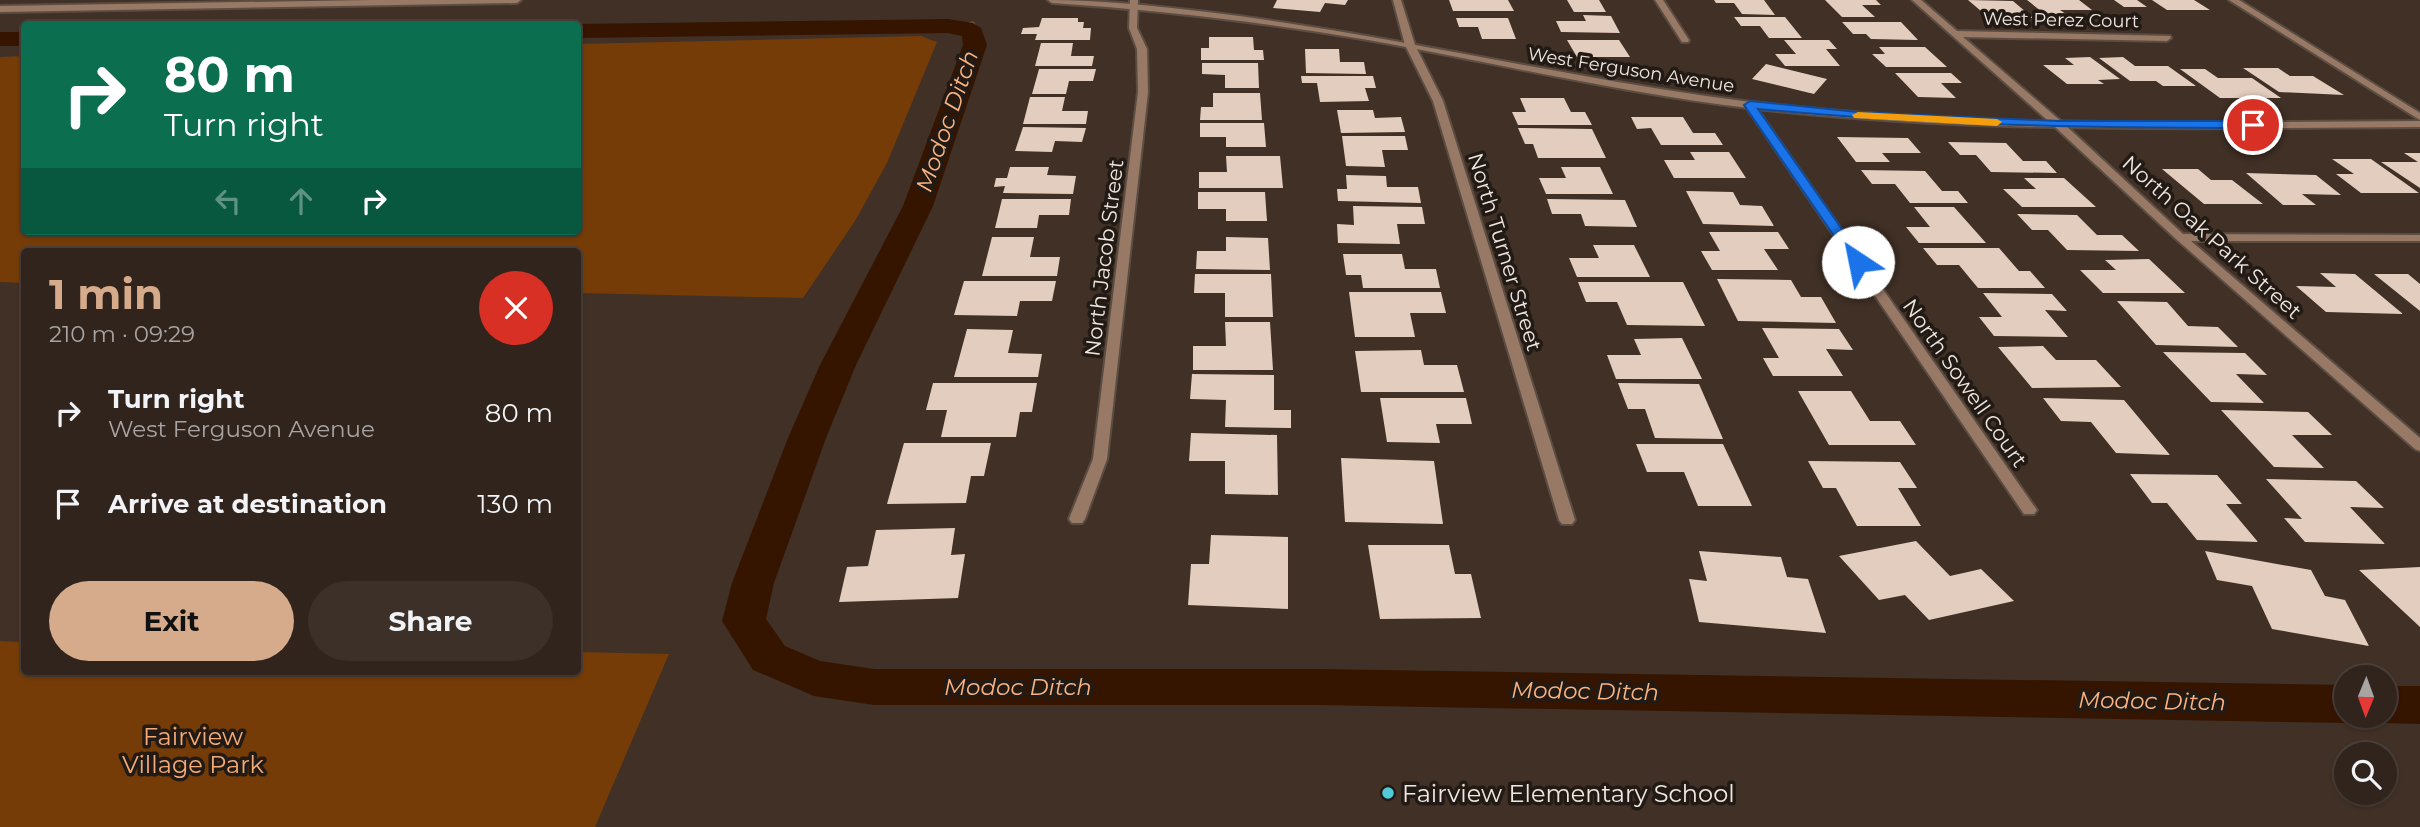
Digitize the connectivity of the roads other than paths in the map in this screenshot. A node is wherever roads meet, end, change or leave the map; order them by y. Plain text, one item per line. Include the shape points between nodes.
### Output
1 (517, 0) edge
2 (1052, 0) edge
3 (1397, 0) edge
4 (1659, 0) edge
5 (1916, 0) edge
6 (2233, 0) edge
7 (1134, 3) edge
8 (0, 9) edge
9 (1955, 34) junction
10 (2167, 38) dead end
11 (1685, 40) dead end
12 (1410, 45) junction
13 (1750, 105) junction
14 (2420, 117) edge
15 (2420, 124) edge
16 (2059, 125) junction
17 (2180, 237) junction
18 (2420, 238) edge
19 (2420, 446) edge
20 (2029, 510) dead end
21 (1077, 519) dead end
22 (1567, 520) dead end

1 - 8 street
2 - 7 street, West Ferguson Avenue
3 - 12 street, North Turner Street
4 - 11 street
5 - 9 street, North Oak Park Street
6 - 14 street
7 - 12 street, West Ferguson Avenue
7 - 21 street, North Jacob Street via 1133,28 1143,57 1143,92 1100,459
9 - 10 street, West Perez Court
9 - 16 street, North Oak Park Street
12 - 13 street, West Ferguson Avenue via 1633,89
12 - 22 street, North Turner Street via 1438,101
13 - 16 street, West Ferguson Avenue
13 - 20 street, North Sowell Court
15 - 16 street, West Ferguson Avenue
16 - 17 street, North Oak Park Street
17 - 18 street
17 - 19 street, North Oak Park Street

